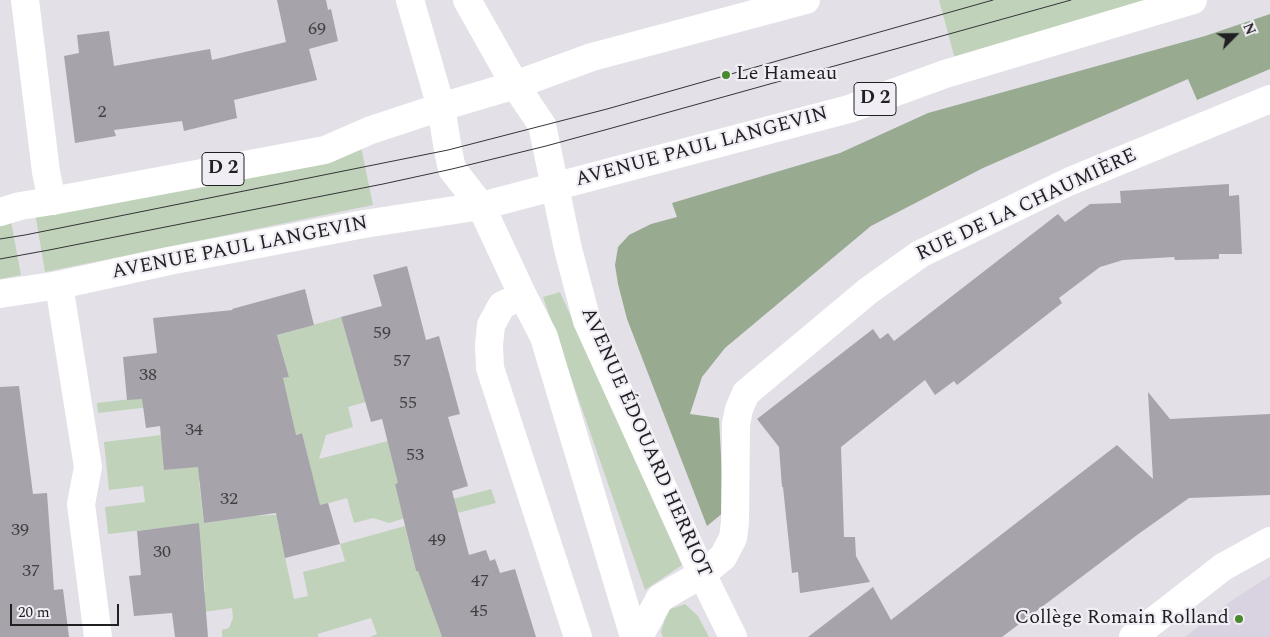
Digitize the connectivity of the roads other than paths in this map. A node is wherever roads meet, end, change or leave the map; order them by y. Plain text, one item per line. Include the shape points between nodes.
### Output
1 (25, 0) edge
2 (410, 0) edge
3 (467, 0) edge
4 (806, 0) edge
5 (1193, 0) edge
6 (515, 85) junction
7 (1270, 99) edge
8 (441, 107) junction
9 (554, 188) junction
10 (52, 201) junction
11 (481, 206) junction
12 (0, 212) edge
13 (59, 285) junction
14 (0, 294) edge
15 (523, 296) junction
16 (1270, 541) edge
17 (702, 574) junction
18 (98, 637) edge
19 (578, 637) edge
20 (634, 637) edge
21 (639, 637) edge
22 (732, 637) edge
23 (1132, 637) edge

1 - 10 street
2 - 8 street
3 - 6 street
4 - 6 street, D 2 via 592,57
5 - 9 street, AVENUE PAUL LANGEVIN / D 2 via 945,74 849,109
6 - 8 street, D 2
6 - 9 street, AVENUE PAUL LANGEVIN via 542,125
7 - 17 street, RUE DE LA CHAUMIÈRE via 1068,182 920,254 868,292 746,393 736,424 733,538 723,557
8 - 10 street, D 2 via 371,130 325,150
8 - 11 street via 452,169
9 - 11 street, AVENUE PAUL LANGEVIN / D 2
9 - 17 street, AVENUE ÉDOUARD HERRIOT via 588,320
10 - 12 street, D 2
11 - 13 street, AVENUE PAUL LANGEVIN / D 2 via 364,224
11 - 15 street
13 - 14 street, AVENUE PAUL LANGEVIN / D 2
13 - 18 street via 88,467 81,504
15 - 19 street via 502,305 491,325 490,368
15 - 20 street via 544,337
16 - 23 street via 1223,567
17 - 21 street, RUE DE LA CHAUMIÈRE via 660,598
17 - 22 street, AVENUE ÉDOUARD HERRIOT

